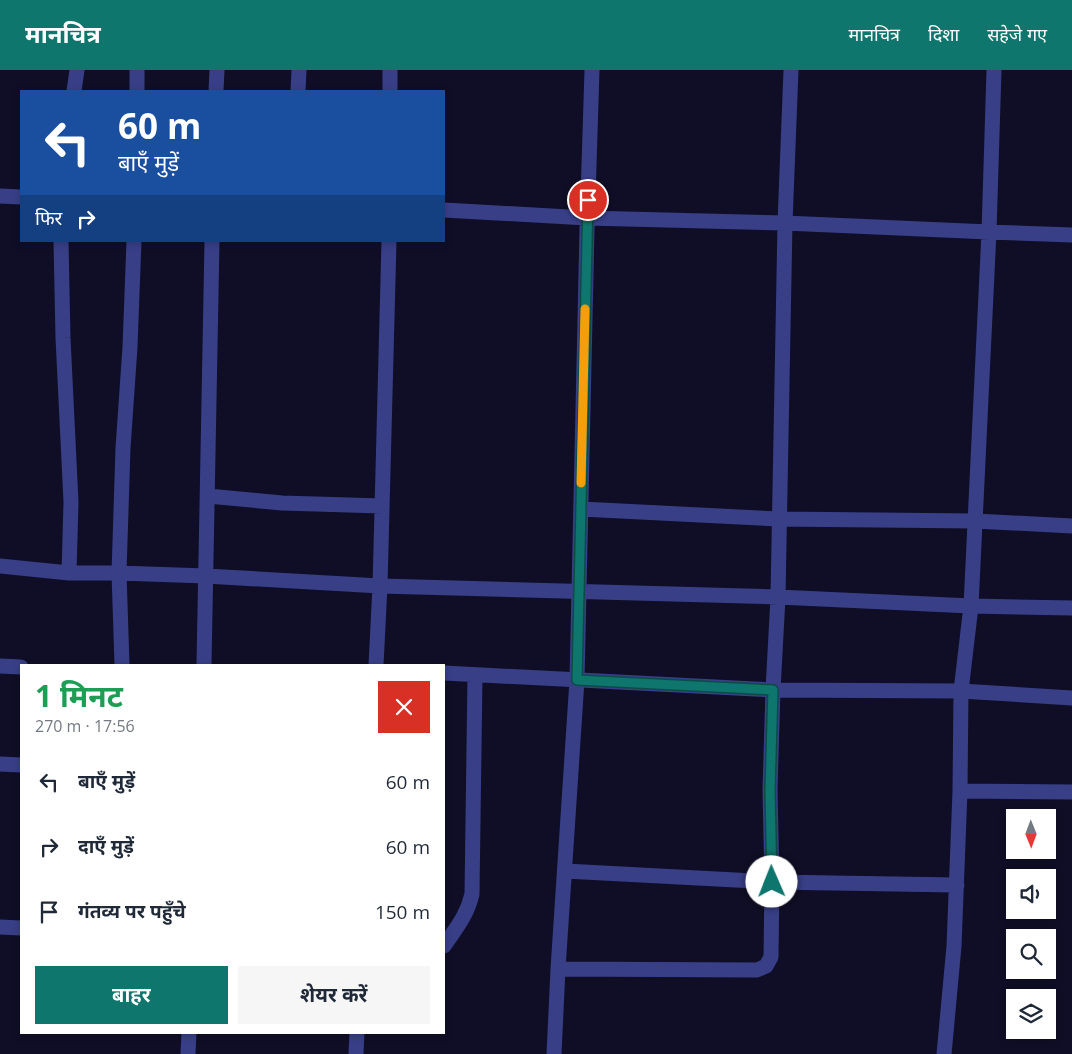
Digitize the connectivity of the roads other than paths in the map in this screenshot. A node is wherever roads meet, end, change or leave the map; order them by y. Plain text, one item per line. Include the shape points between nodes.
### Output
1 (77, 70) edge
2 (138, 70) edge
3 (217, 70) edge
4 (299, 70) edge
5 (390, 70) edge
6 (592, 70) edge
7 (791, 70) edge
8 (994, 70) edge
9 (74, 90) edge
10 (137, 90) edge
11 (216, 90) edge
12 (298, 90) edge
13 (390, 90) edge
14 (0, 196) edge
15 (20, 197) edge
16 (445, 210) edge
17 (587, 218) junction
18 (785, 223) junction
19 (988, 232) junction
20 (1072, 235) edge
21 (61, 242) edge
22 (134, 242) edge
23 (212, 242) edge
24 (389, 242) edge
25 (208, 496) junction
26 (382, 506) junction
27 (581, 509) junction
28 (779, 519) junction
29 (975, 521) junction
30 (1072, 526) edge
31 (0, 566) edge
32 (69, 573) junction
33 (119, 573) junction
34 (206, 576) junction
35 (380, 586) junction
36 (579, 592) junction
37 (778, 597) junction
38 (971, 606) junction
39 (1072, 608) edge
40 (122, 664) edge
41 (204, 664) edge
42 (376, 664) edge
43 (0, 666) edge
44 (20, 667) edge
45 (445, 673) edge
46 (475, 675) junction
47 (577, 680) junction
48 (773, 690) junction
49 (961, 691) junction
50 (1072, 698) edge
51 (0, 764) edge
52 (20, 765) edge
53 (960, 791) junction
54 (1072, 792) edge
55 (565, 872) junction
56 (772, 882) junction
57 (957, 885) junction
58 (0, 927) edge
59 (20, 928) edge
60 (445, 945) edge
61 (558, 969) junction
62 (189, 1034) edge
63 (357, 1034) edge
64 (188, 1054) edge
65 (356, 1054) edge
66 (554, 1054) edge
67 (944, 1054) edge

1 - 9 street
2 - 10 street
3 - 11 street
4 - 12 street
5 - 13 street
6 - 17 street
7 - 18 street
8 - 19 street
14 - 15 street
16 - 17 street
17 - 18 street
17 - 27 street
18 - 19 street
18 - 28 street
19 - 20 street
19 - 29 street
21 - 32 street via 71,502
22 - 33 street
23 - 25 street
24 - 26 street
25 - 26 street via 282,503
25 - 34 street
26 - 35 street
27 - 28 street
27 - 36 street
28 - 29 street
28 - 37 street
29 - 30 street
29 - 38 street
31 - 32 street
32 - 33 street
33 - 34 street
33 - 40 street
34 - 35 street
34 - 41 street
35 - 36 street
35 - 42 street
36 - 37 street
36 - 47 street
37 - 38 street
37 - 48 street
38 - 39 street
38 - 49 street
43 - 44 street
45 - 46 street
46 - 47 street
46 - 60 street via 472,894 466,915
47 - 48 street
47 - 55 street
48 - 49 street
48 - 56 street
49 - 50 street
49 - 53 street
51 - 52 street
53 - 54 street
53 - 57 street
55 - 56 street
55 - 61 street
56 - 57 street
56 - 61 street via 771,957 762,968
57 - 67 street
58 - 59 street
61 - 66 street
62 - 64 street
63 - 65 street

